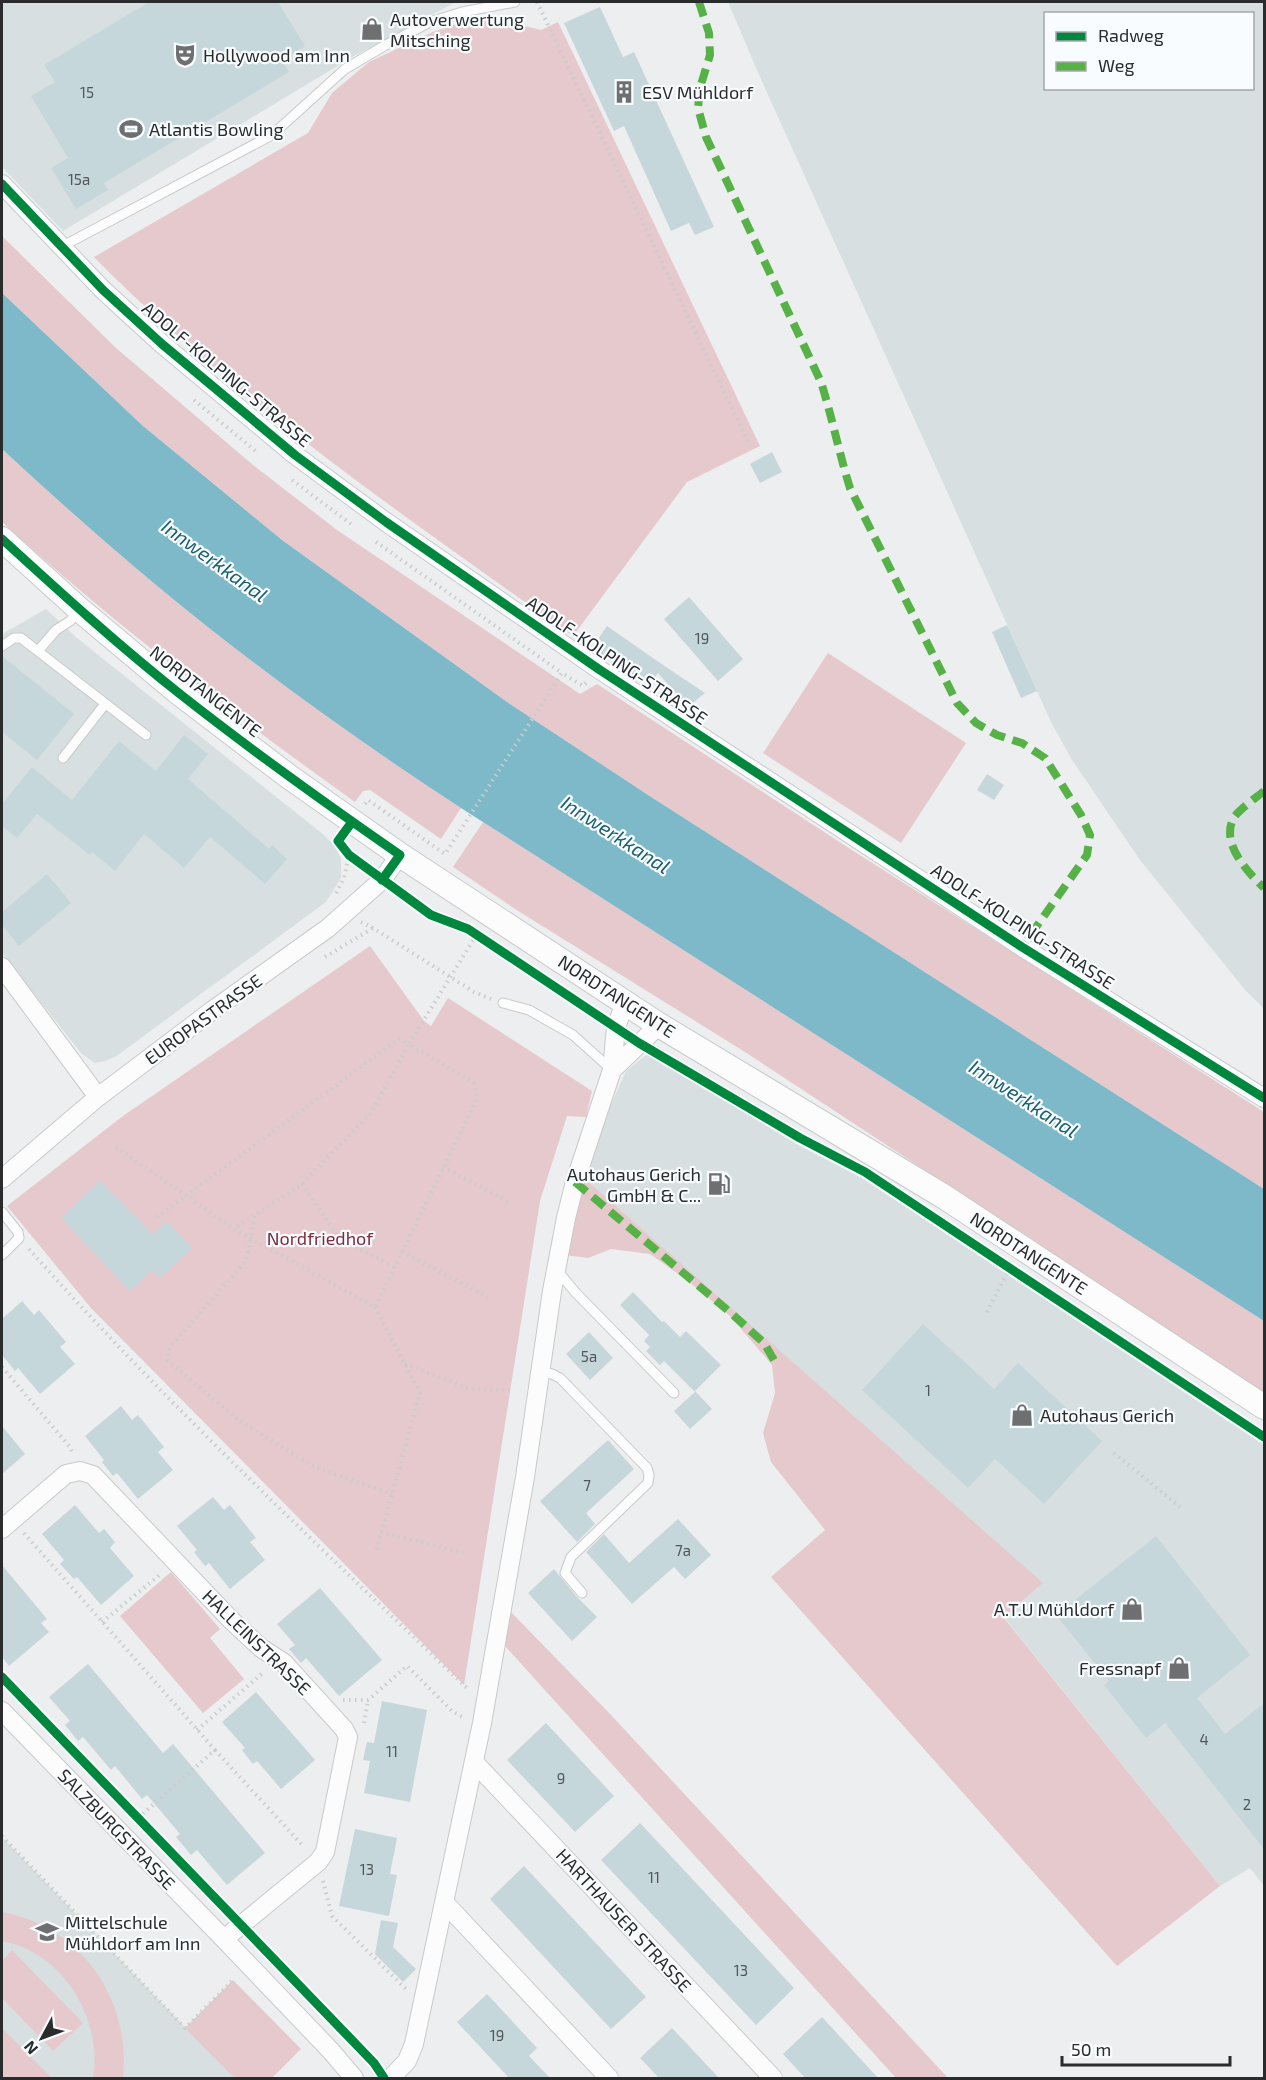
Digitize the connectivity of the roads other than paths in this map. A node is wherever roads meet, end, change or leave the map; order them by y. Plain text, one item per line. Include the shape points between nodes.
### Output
1 (515, 2) edge
2 (2, 184) edge
3 (61, 246) junction
4 (2, 539) edge
5 (80, 610) junction
6 (2, 646) edge
7 (38, 651) junction
8 (105, 704) junction
9 (146, 735) dead end
10 (63, 758) dead end
11 (400, 855) junction
12 (2, 967) edge
13 (503, 1003) road end
14 (625, 1003) junction
15 (659, 1025) junction
16 (612, 1070) junction
17 (98, 1096) junction
18 (1264, 1098) edge
19 (2, 1179) edge
20 (2, 1212) edge
21 (2, 1255) edge
22 (556, 1269) junction
23 (540, 1372) junction
24 (674, 1393) dead end
25 (1264, 1407) edge
26 (7, 1525) edge
27 (582, 1593) dead end
28 (2, 1711) edge
29 (474, 1762) junction
30 (444, 1902) junction
31 (224, 1939) junction
32 (354, 2079) edge
33 (391, 2079) edge
34 (609, 2079) edge
35 (773, 2079) edge

1 - 3 lane via 430,22 384,46 345,69 272,135
2 - 3 street, ADOLF-KOLPING-STRASSE
3 - 18 street, ADOLF-KOLPING-STRASSE via 162,344 295,454 386,522 639,696 1022,946
4 - 5 main road, NORDTANGENTE
5 - 7 lane
5 - 11 main road, NORDTANGENTE via 179,693
6 - 7 lane via 21,638
7 - 8 lane
8 - 9 lane
8 - 10 lane
11 - 14 main road, NORDTANGENTE
11 - 17 street, EUROPASTRASSE via 382,880 328,928
12 - 17 street
13 - 16 lane via 529,1010 573,1035
14 - 15 main road, NORDTANGENTE
14 - 16 street via 616,1027
15 - 16 street
15 - 25 main road, NORDTANGENTE via 943,1196
16 - 22 street via 574,1182
17 - 19 street, EUROPASTRASSE
20 - 21 lane via 19,1238
22 - 23 street
22 - 24 lane
23 - 27 lane via 560,1378 647,1468 649,1475 648,1483 571,1557 565,1573
23 - 29 street
26 - 31 street, HALLEINSTRASSE via 66,1474 80,1471 93,1475 233,1622 278,1659 344,1729 348,1737 325,1852 318,1862
28 - 31 street, SALZBURGSTRASSE
29 - 30 street
29 - 35 street, HARTHAUSER STRASSE
30 - 33 street via 414,2044 407,2061
30 - 34 street
31 - 32 street, SALZBURGSTRASSE

